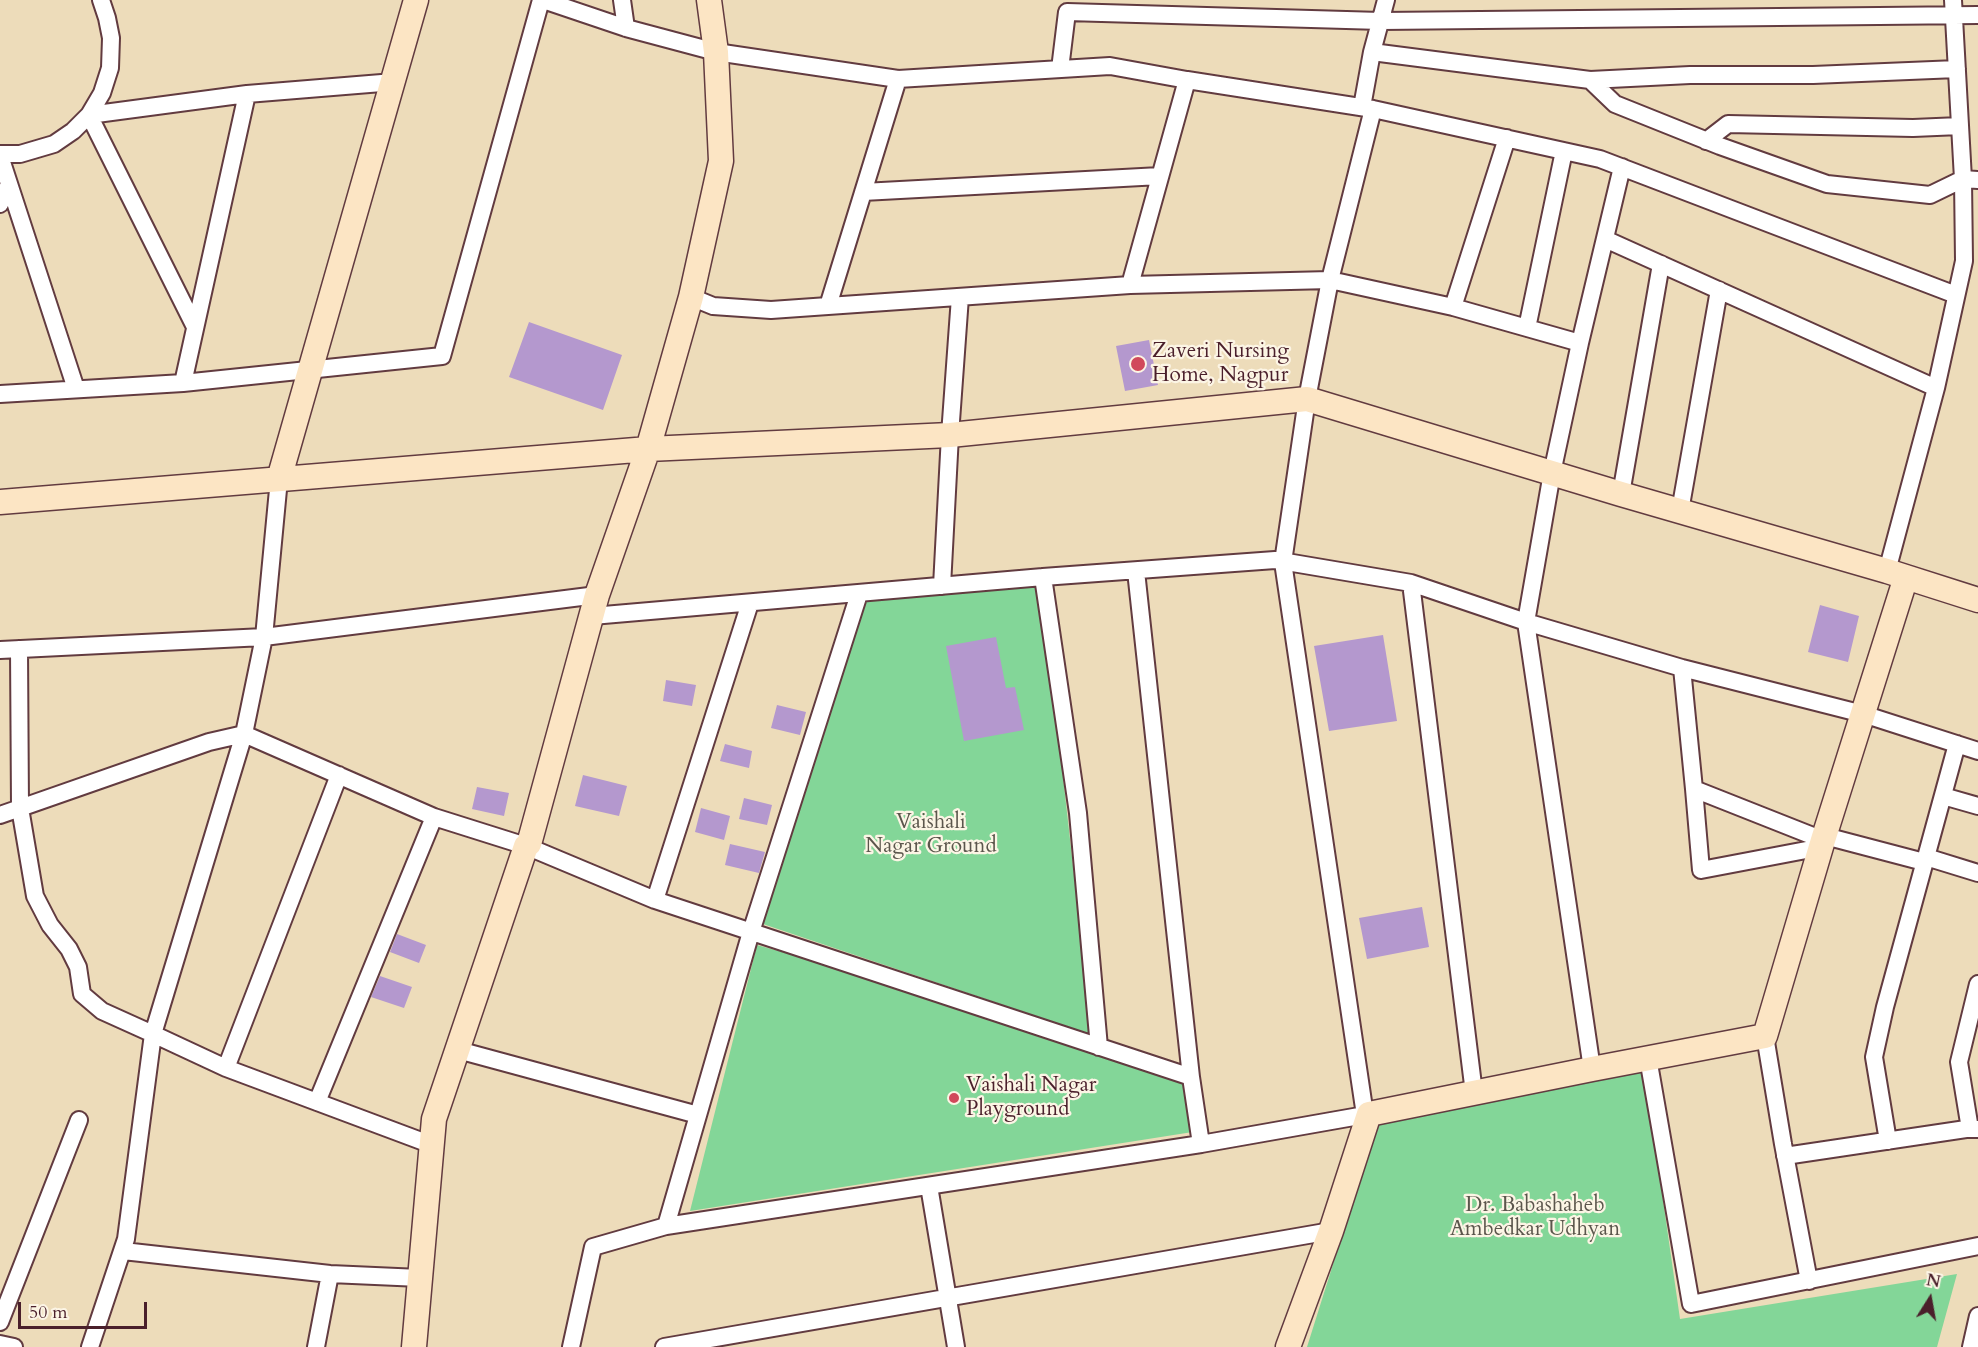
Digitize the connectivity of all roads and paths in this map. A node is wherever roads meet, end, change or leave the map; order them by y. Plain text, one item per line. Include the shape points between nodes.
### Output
1 (101, 0) edge
2 (416, 0) edge
3 (542, 0) edge
4 (622, 0) edge
5 (709, 0) edge
6 (1386, 0) edge
7 (1953, 7) edge
8 (1978, 15) edge
9 (1381, 21) junction
10 (626, 28) junction
11 (716, 52) junction
12 (1372, 52) junction
13 (1060, 69) junction
14 (1957, 69) junction
15 (898, 79) junction
16 (1186, 80) junction
17 (1590, 80) junction
18 (394, 81) junction
19 (247, 94) junction
20 (1368, 108) junction
21 (89, 115) junction
22 (1960, 126) junction
23 (1507, 138) junction
24 (1706, 141) junction
25 (1564, 151) junction
26 (0, 155) edge
27 (1622, 167) junction
28 (1160, 176) junction
29 (1970, 179) edge
30 (9, 184) junction
31 (863, 192) junction
32 (0, 204) edge
33 (1605, 239) junction
34 (1971, 261) edge
35 (1661, 264) junction
36 (1330, 280) junction
37 (1130, 285) junction
38 (1719, 290) junction
39 (1956, 295) junction
40 (691, 297) junction
41 (960, 297) junction
42 (828, 306) junction
43 (1453, 307) junction
44 (195, 327) junction
45 (1527, 328) junction
46 (1580, 344) junction
47 (311, 369) junction
48 (183, 382) junction
49 (1936, 388) junction
50 (76, 389) junction
51 (0, 394) edge
52 (1307, 399) junction
53 (950, 435) junction
54 (648, 448) junction
55 (1552, 473) junction
56 (279, 480) junction
57 (1621, 494) junction
58 (0, 502) edge
59 (1680, 511) junction
60 (1283, 562) junction
61 (1136, 572) junction
62 (1897, 574) junction
63 (1043, 577) junction
64 (1411, 583) junction
65 (942, 586) junction
66 (859, 594) junction
67 (1978, 600) edge
68 (750, 603) junction
69 (594, 606) junction
70 (1526, 622) junction
71 (264, 637) junction
72 (19, 649) junction
73 (0, 650) edge
74 (1682, 668) junction
75 (1863, 714) junction
76 (243, 734) junction
77 (1957, 744) junction
78 (1978, 750) edge
79 (339, 775) junction
80 (1694, 789) junction
81 (1942, 796) junction
82 (1978, 806) edge
83 (20, 808) junction
84 (0, 815) edge
85 (434, 817) junction
86 (1823, 841) junction
87 (526, 846) junction
88 (1925, 860) junction
89 (1978, 873) edge
90 (655, 900) junction
91 (751, 932) junction
92 (1978, 984) edge
93 (153, 1034) junction
94 (1766, 1036) junction
95 (1099, 1047) junction
96 (458, 1050) junction
97 (1648, 1058) junction
98 (226, 1068) junction
99 (1592, 1069) junction
100 (1191, 1077) junction
101 (1474, 1093) junction
102 (317, 1102) junction
103 (1367, 1114) junction
104 (698, 1115) junction
105 (79, 1120) dead end
106 (1974, 1129) edge
107 (1888, 1141) junction
108 (1201, 1144) junction
109 (432, 1145) junction
110 (1785, 1156) junction
111 (929, 1186) junction
112 (666, 1226) junction
113 (1331, 1231) junction
114 (1978, 1246) edge
115 (123, 1251) junction
116 (330, 1274) junction
117 (420, 1278) junction
118 (1809, 1281) junction
119 (948, 1298) junction
120 (1978, 1316) edge
121 (0, 1322) edge
122 (0, 1344) edge
123 (14, 1347) edge
124 (90, 1347) edge
125 (316, 1347) edge
126 (414, 1347) edge
127 (571, 1347) edge
128 (664, 1347) edge
129 (956, 1347) edge
130 (1288, 1347) edge
131 (1971, 1347) edge

1 - 21 street via 111,38 110,68
2 - 18 street
3 - 10 street
3 - 47 street via 442,356
4 - 10 street
5 - 11 street
6 - 9 street
7 - 8 street
7 - 9 street via 1889,17
7 - 14 street
9 - 12 street
9 - 13 street via 1067,12
10 - 11 street
11 - 15 street
11 - 40 street via 721,161
12 - 17 street
12 - 20 street
13 - 15 street
13 - 16 street via 1110,66
14 - 17 street
14 - 22 street
15 - 31 street
16 - 20 street
16 - 28 street
17 - 24 street via 1615,104
18 - 19 street
18 - 47 street
19 - 21 street
19 - 44 street
20 - 23 street
20 - 36 street
21 - 26 street via 54,144 20,154
21 - 44 street
22 - 24 street via 1728,124
22 - 29 street
23 - 25 street
23 - 43 street
24 - 29 street via 1827,184 1930,195
25 - 27 street
25 - 45 street
26 - 30 street
27 - 33 street
27 - 39 street
28 - 31 street
28 - 37 street
29 - 34 street
30 - 32 street
30 - 50 street
31 - 42 street
33 - 35 street
33 - 46 street
34 - 39 street
35 - 38 street
35 - 57 street
36 - 37 street
36 - 43 street
36 - 52 street
37 - 41 street
38 - 49 street
38 - 59 street
39 - 49 street
40 - 42 street via 714,306
40 - 54 street
41 - 42 street
41 - 53 street
43 - 45 street
44 - 48 street
45 - 46 street
46 - 55 street
47 - 48 street
47 - 56 street
48 - 50 street
49 - 62 street
50 - 51 street
52 - 53 street
52 - 55 street
52 - 60 street
53 - 54 street
53 - 65 street
54 - 56 street
54 - 69 street
55 - 57 street
55 - 70 street
56 - 58 street
56 - 71 street
57 - 59 street
59 - 62 street
60 - 61 street
60 - 64 street
60 - 103 street
61 - 63 street
61 - 100 street
62 - 67 street
62 - 75 street
63 - 65 street
63 - 95 street via 1078,813
64 - 70 street
64 - 101 street
65 - 66 street
66 - 68 street
66 - 91 street
68 - 69 street
68 - 90 street
69 - 71 street
69 - 87 street
70 - 74 street
70 - 99 street
71 - 72 street
71 - 76 street
72 - 73 street
72 - 83 street
74 - 75 street
74 - 80 street
75 - 77 street
75 - 86 street
76 - 79 street
76 - 83 street via 209,742
76 - 93 street
77 - 78 street
77 - 81 street
79 - 85 street
79 - 98 street
80 - 86 street
80 - 86 street via 1701,870
81 - 82 street
81 - 88 street
83 - 84 street
83 - 93 street via 35,896 78,967 82,994 102,1011
85 - 87 street
85 - 102 street
86 - 88 street
86 - 94 street
87 - 90 street
87 - 96 street
88 - 89 street
88 - 107 street via 1874,1057
90 - 91 street
91 - 95 street
91 - 104 street
92 - 106 street via 1959,1062
93 - 98 street
93 - 115 street
94 - 97 street
94 - 110 street
95 - 100 street
96 - 104 street
96 - 109 street via 434,1119
97 - 99 street
97 - 118 street via 1691,1304
98 - 102 street
99 - 101 street
100 - 108 street
101 - 103 street
102 - 109 street
103 - 108 street
103 - 113 street
104 - 112 street
105 - 121 street
106 - 107 street
107 - 110 street
108 - 111 street
109 - 117 street
110 - 118 street
111 - 112 street
111 - 119 street
112 - 127 street via 593,1247
113 - 119 street
113 - 130 street
114 - 118 street
115 - 116 street
115 - 124 street
116 - 117 street
116 - 125 street
117 - 126 street
119 - 128 street
119 - 129 street
120 - 131 street
122 - 123 street

